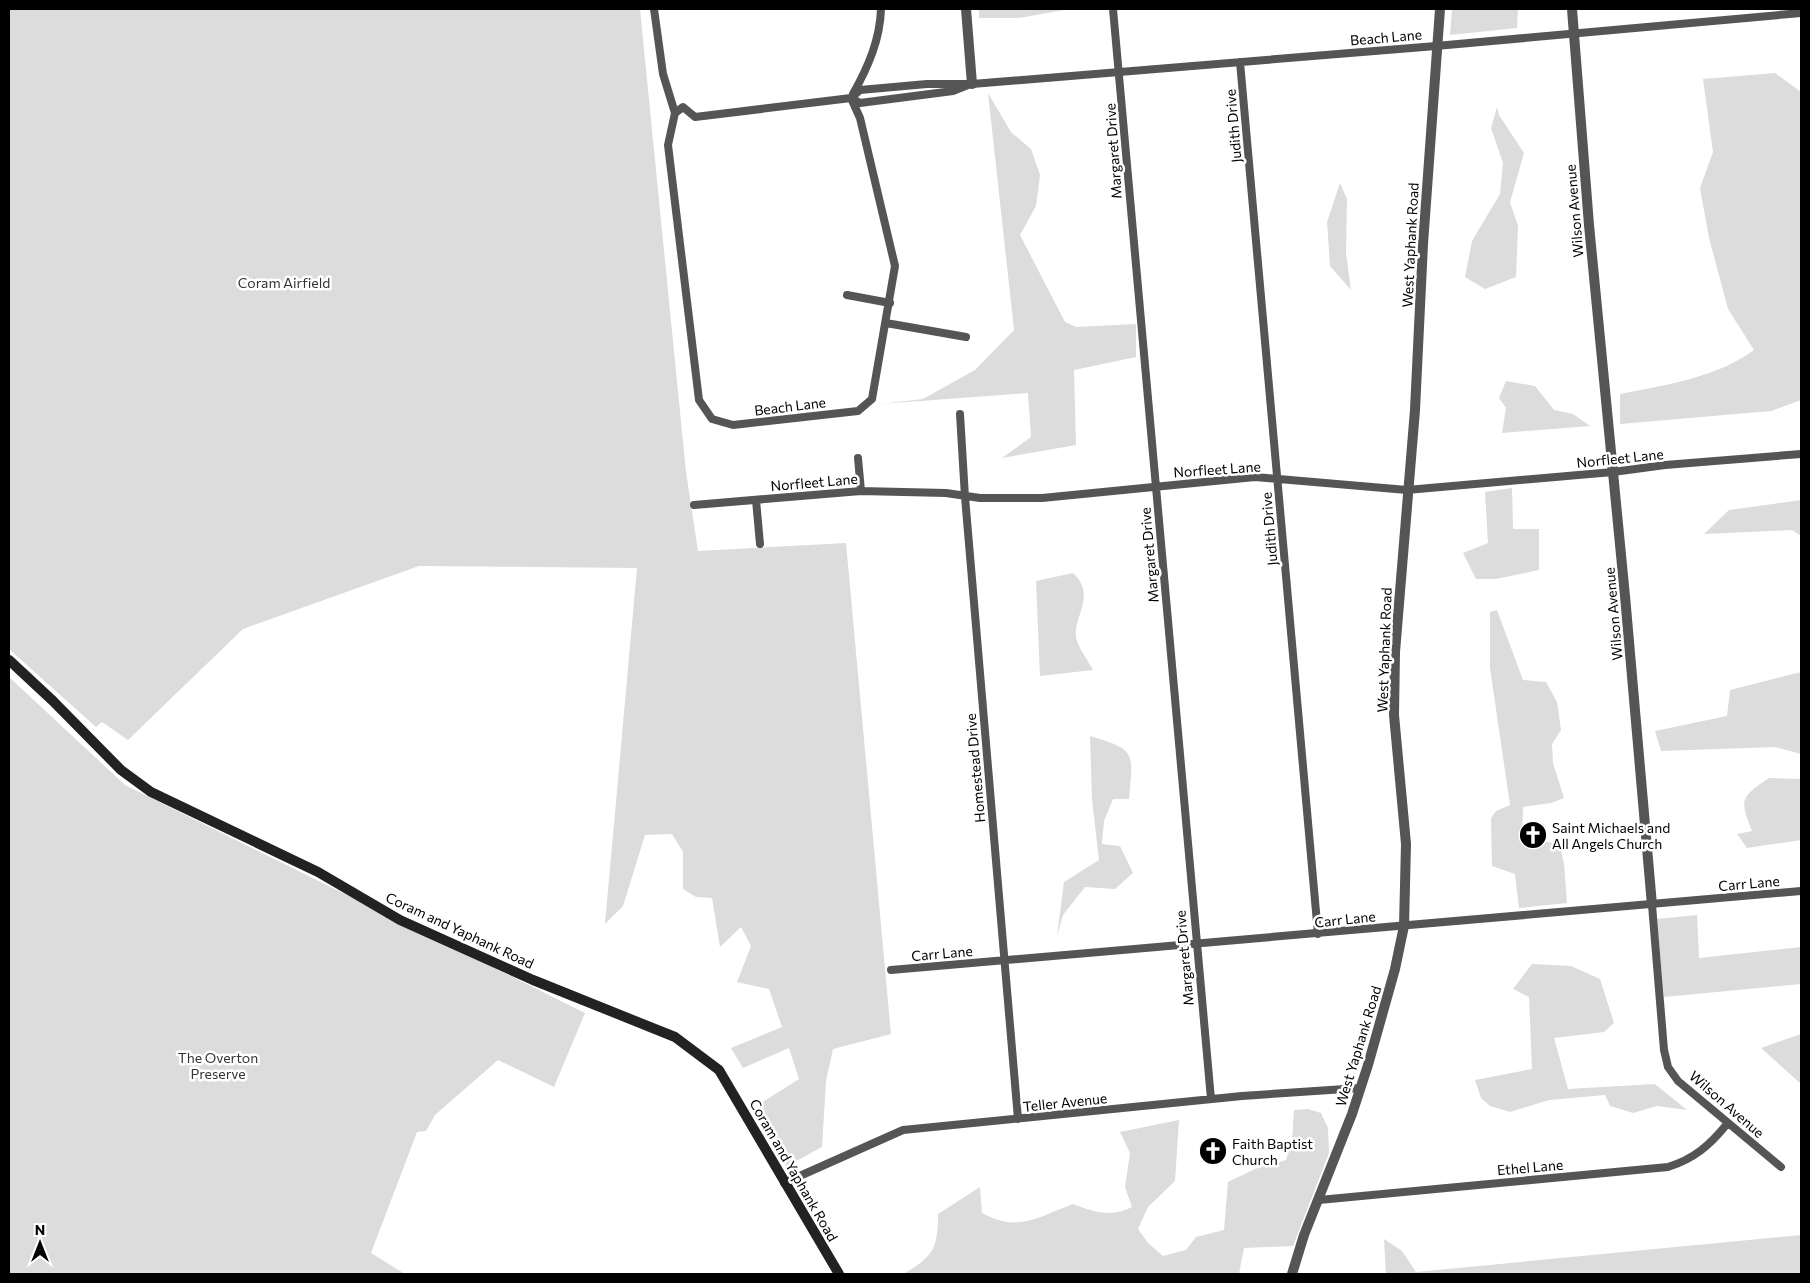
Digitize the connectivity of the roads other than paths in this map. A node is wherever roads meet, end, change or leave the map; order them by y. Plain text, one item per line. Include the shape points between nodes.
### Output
1 (654, 9) edge
2 (881, 9) edge
3 (966, 9) edge
4 (1113, 9) edge
5 (1440, 9) edge
6 (1572, 9) edge
7 (1801, 13) edge
8 (1574, 32) junction
9 (1436, 46) junction
10 (1240, 62) junction
11 (1120, 71) junction
12 (972, 84) junction
13 (851, 98) junction
14 (675, 113) junction
15 (847, 295) dead end
16 (890, 303) junction
17 (886, 322) junction
18 (966, 337) dead end
19 (960, 414) dead end
20 (1801, 454) edge
21 (858, 458) dead end
22 (1613, 472) junction
23 (1278, 480) junction
24 (1156, 486) junction
25 (1407, 490) junction
26 (861, 491) junction
27 (965, 498) junction
28 (756, 500) junction
29 (694, 504) dead end
30 (760, 544) dead end
31 (9, 660) edge
32 (1801, 891) edge
33 (1652, 905) junction
34 (1404, 926) junction
35 (1318, 934) junction
36 (1195, 944) junction
37 (1005, 961) junction
38 (891, 970) dead end
39 (1360, 1088) junction
40 (1211, 1099) junction
41 (1018, 1119) junction
42 (1728, 1124) junction
43 (1781, 1167) dead end
44 (784, 1182) junction
45 (1319, 1200) junction
46 (839, 1274) edge
47 (1292, 1274) edge

1 - 14 street via 662,74
2 - 13 street via 868,67
3 - 12 street
4 - 11 street, Margaret Drive
5 - 9 street, West Yaphank Road
6 - 8 street, Wilson Avenue
7 - 8 street, Beach Lane
8 - 9 street, Beach Lane
8 - 22 street, Wilson Avenue
9 - 10 street, Beach Lane
9 - 25 street, West Yaphank Road via 1415,410
10 - 11 street, Beach Lane
10 - 23 street, Judith Drive
11 - 12 street, Beach Lane
11 - 24 street, Margaret Drive via 1125,165
12 - 13 street, Beach Lane via 860,90
12 - 13 street, Beach Lane via 953,91 860,103
13 - 14 street, Beach Lane via 695,117 683,107
13 - 16 street, Beach Lane via 860,118 895,266
14 - 17 street, Beach Lane via 668,145 679,248 699,400 712,419 733,425 858,410 872,398
15 - 16 street
16 - 17 street, Beach Lane
17 - 18 street
19 - 27 street, Homestead Drive
20 - 22 street, Norfleet Lane
21 - 26 street
22 - 25 street, Norfleet Lane
22 - 33 street, Wilson Avenue
23 - 24 street, Norfleet Lane via 1255,477
23 - 25 street, Norfleet Lane
23 - 35 street, Judith Drive
24 - 27 street, Norfleet Lane via 1042,498
24 - 36 street, Margaret Drive
25 - 34 street, West Yaphank Road via 1394,697 1406,844
26 - 27 street, Norfleet Lane via 946,493
26 - 28 street, Norfleet Lane
27 - 37 street, Homestead Drive
28 - 29 street, Norfleet Lane
28 - 30 street
31 - 44 main road, Coram and Yaphank Road via 121,770 151,792 318,872 400,920 533,980 658,1030 697,1051 718,1070
32 - 33 street, Carr Lane
33 - 34 street, Carr Lane
33 - 42 street, Wilson Avenue via 1668,1067 1678,1081
34 - 35 street, Carr Lane
34 - 39 street, West Yaphank Road via 1396,969
35 - 36 street, Carr Lane
36 - 37 street, Carr Lane
36 - 40 street, Margaret Drive
37 - 38 street, Carr Lane
37 - 41 street, Homestead Drive
39 - 40 street, Teller Avenue
39 - 45 street, West Yaphank Road
40 - 41 street, Teller Avenue
41 - 44 street, Teller Avenue via 903,1130
42 - 43 street, Wilson Avenue
42 - 45 street, Ethel Lane via 1698,1154 1668,1167
44 - 46 main road, Coram and Yaphank Road
45 - 47 street, West Yaphank Road

